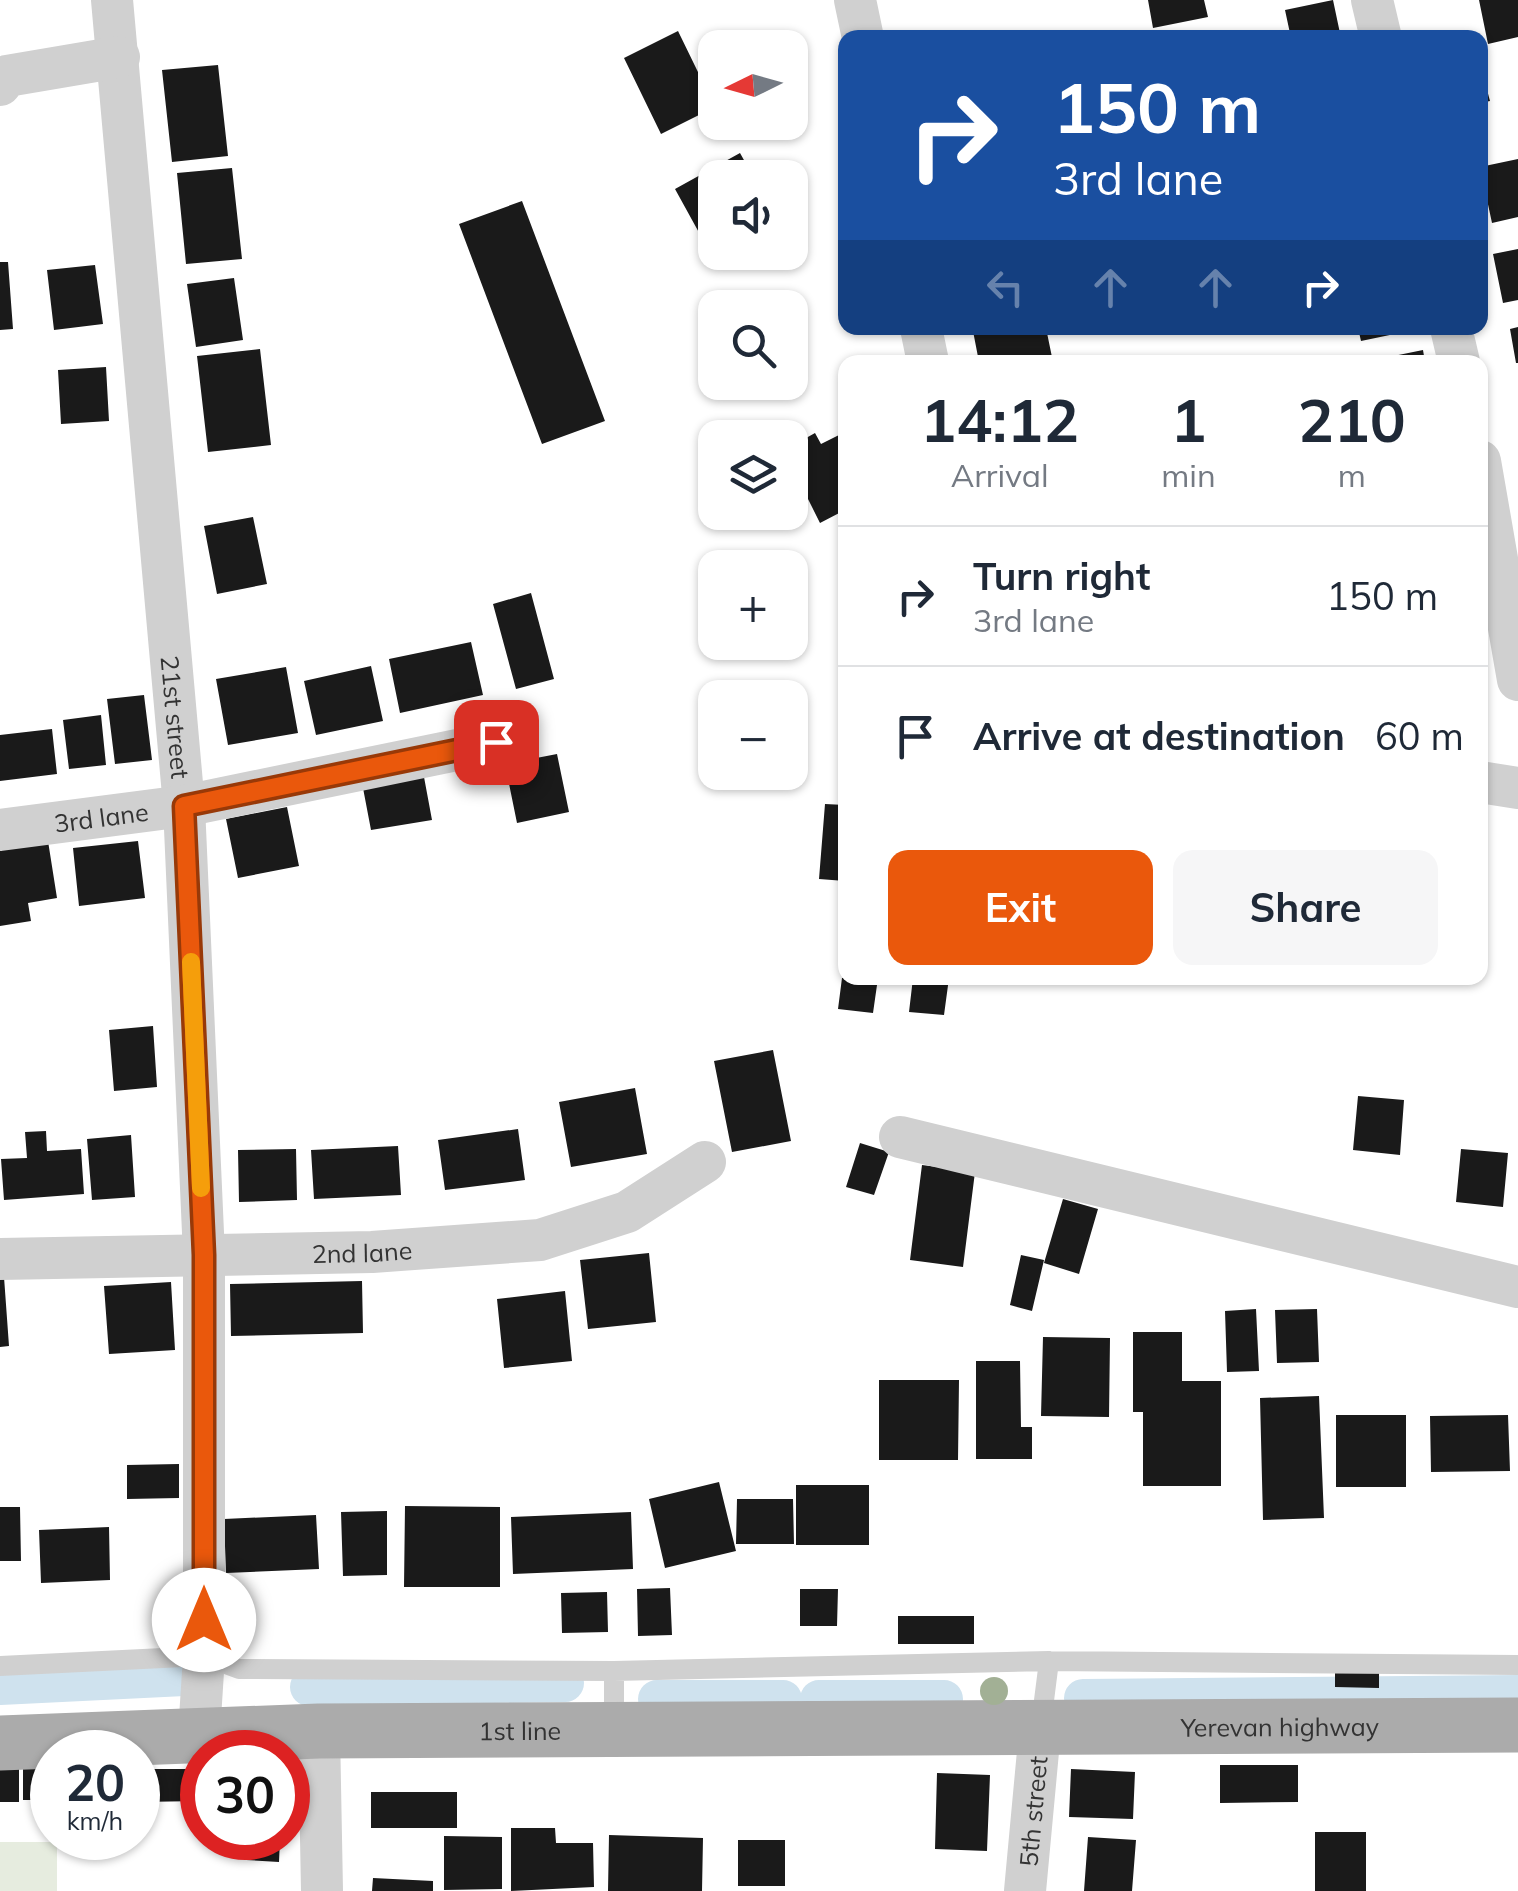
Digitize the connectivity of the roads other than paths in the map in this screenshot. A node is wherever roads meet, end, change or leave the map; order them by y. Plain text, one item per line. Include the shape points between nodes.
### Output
1 (112, 0) edge
2 (856, 0) edge
3 (1372, 0) edge
4 (862, 30) edge
5 (1379, 30) edge
6 (120, 57) junction
7 (2, 79) edge
8 (1488, 507) edge
9 (1518, 680) edge
10 (496, 742) dead end
11 (1488, 783) edge
12 (1518, 788) edge
13 (184, 806) junction
14 (0, 830) edge
15 (900, 1137) dead end
16 (705, 1162) dead end
17 (204, 1255) junction
18 (0, 1258) edge
19 (1518, 1286) edge
20 (204, 1656) junction
21 (1049, 1662) junction
22 (1518, 1665) edge
23 (0, 1666) edge
24 (614, 1670) junction
25 (1518, 1725) edge
26 (199, 1730) edge
27 (1040, 1730) junction
28 (310, 1731) edge
29 (319, 1731) junction
30 (614, 1731) junction
31 (180, 1735) edge
32 (0, 1743) edge
33 (322, 1891) edge
34 (1025, 1891) edge

1 - 6 street, 21st street
2 - 4 street
3 - 5 street
6 - 7 street
6 - 13 street, 21st street
8 - 9 street
10 - 13 street, 3rd lane
11 - 12 street
13 - 14 street, 3rd lane
13 - 17 street, 21st street
15 - 19 street
16 - 17 street, 2nd lane via 627,1212 540,1240
17 - 18 street, 2nd lane
17 - 20 street, 21st street
20 - 23 lane
20 - 24 lane via 239,1669
20 - 26 street, 21st street
21 - 22 lane
21 - 24 lane
21 - 27 lane
24 - 30 lane
25 - 27 main road, Yerevan highway
27 - 30 main road, 1st line
27 - 34 street, 5th street
28 - 29 main road, 1st line
29 - 30 main road, 1st line
29 - 33 street
31 - 32 main road, 1st line

